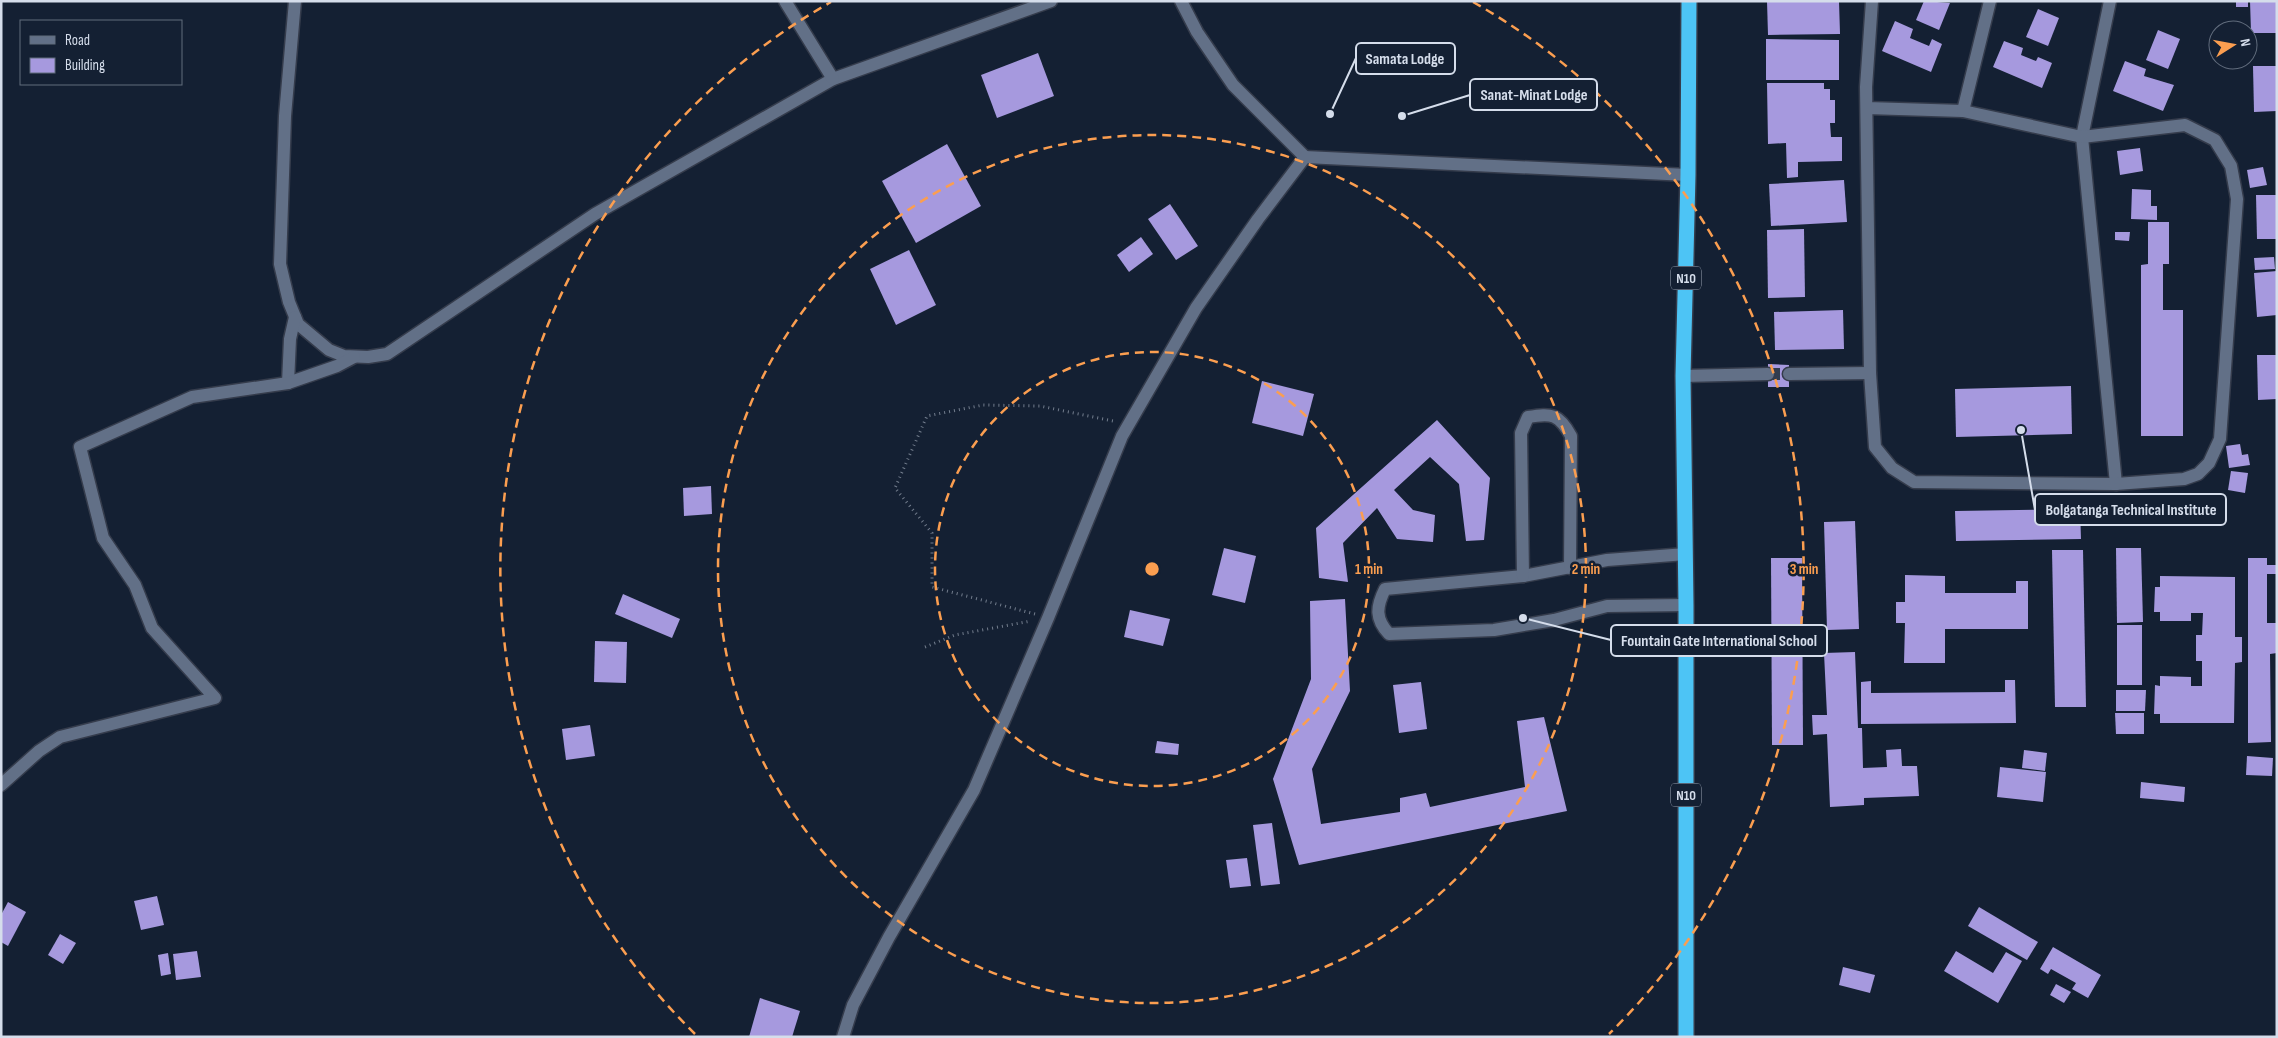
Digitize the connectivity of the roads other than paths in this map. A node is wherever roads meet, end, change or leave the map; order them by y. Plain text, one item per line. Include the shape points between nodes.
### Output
1 (295, 1) edge
2 (785, 1) edge
3 (1051, 1) edge
4 (1181, 1) edge
5 (1689, 1) edge
6 (1872, 1) edge
7 (1990, 1) edge
8 (2110, 1) edge
9 (833, 79) junction
10 (1867, 108) junction
11 (1963, 111) junction
12 (2082, 138) junction
13 (1305, 157) junction
14 (1688, 175) junction
15 (295, 316) junction
16 (354, 356) junction
17 (1870, 373) junction
18 (1768, 374) tunnel mouth
19 (1789, 374) tunnel mouth
20 (1683, 376) junction
21 (288, 383) junction
22 (2116, 484) junction
23 (1686, 554) junction
24 (1570, 568) junction
25 (1523, 576) junction
26 (1686, 605) junction
27 (1, 785) edge
28 (844, 1037) edge
29 (1686, 1037) edge

1 - 15 street via 285,116 280,264
2 - 9 street
3 - 9 street
4 - 13 street via 1196,32 1232,85
5 - 14 highway, N10
6 - 10 street
7 - 11 street
8 - 12 street
9 - 16 street via 595,214 386,354
10 - 11 street
10 - 17 street
11 - 12 street
12 - 22 street
12 - 22 street via 2185,125 2215,140 2231,166 2238,199 2220,439 2209,463 2198,474 2184,479
13 - 14 street
13 - 28 street via 1196,308 1122,436 974,790 852,1005
14 - 20 highway, N10
15 - 16 street via 298,324 329,350
15 - 21 street via 290,339
16 - 21 street via 337,366
17 - 19 street
17 - 22 street via 1875,447 1892,468 1914,482
18 - 20 street
20 - 23 highway, N10
21 - 27 street via 192,397 80,447 103,538 135,585 152,628 215,698 60,737
23 - 24 street via 1607,560
23 - 26 highway, N10
24 - 25 street
24 - 25 street via 1571,436 1563,421 1547,414 1528,418 1521,433
25 - 26 street via 1385,589 1378,603 1380,624 1389,634 1494,630 1554,620 1607,606
26 - 29 highway, N10

